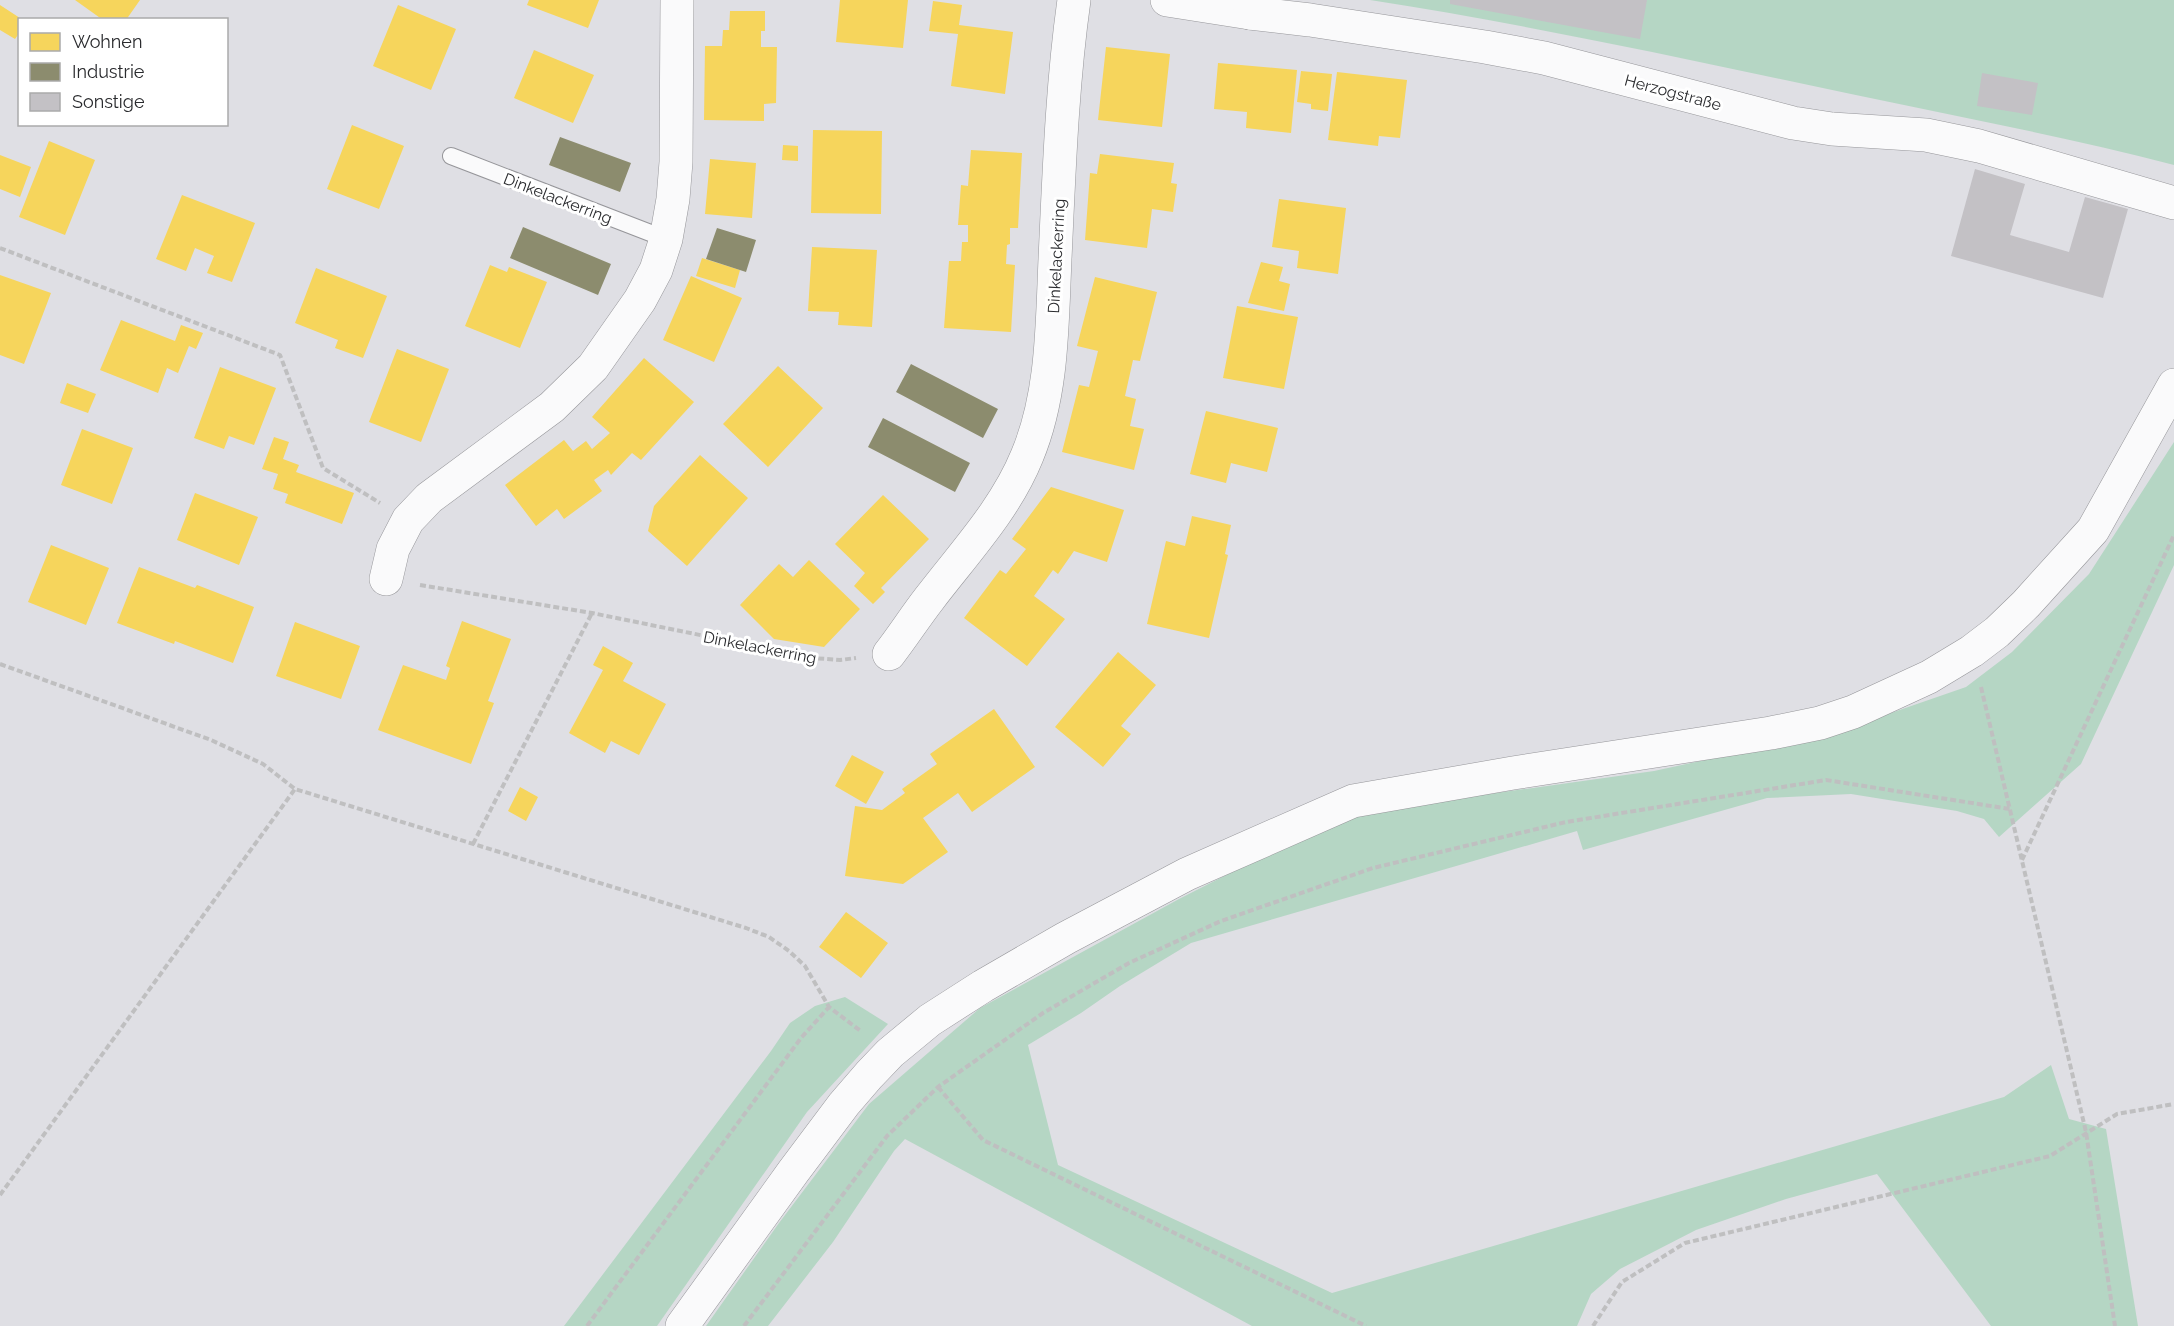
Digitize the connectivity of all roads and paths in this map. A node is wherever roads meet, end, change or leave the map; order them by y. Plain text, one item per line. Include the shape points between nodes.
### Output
1 (677, 0) edge
2 (1074, 0) edge
3 (1167, 0) edge
4 (1251, 7) edge
5 (451, 156) dead end
6 (2174, 203) edge
7 (666, 240) junction
8 (0, 248) edge
9 (2174, 385) edge
10 (408, 520) junction
11 (2174, 535) edge
12 (386, 579) joint
13 (592, 613) junction
14 (1972, 651) junction
15 (890, 654) joint
16 (0, 664) edge
17 (295, 789) junction
18 (2010, 809) junction
19 (473, 844) junction
20 (2021, 862) junction
21 (829, 1007) junction
22 (890, 1053) junction
23 (938, 1087) junction
24 (2174, 1104) edge
25 (2086, 1132) junction
26 (0, 1195) edge
27 (587, 1326) edge
28 (682, 1326) edge
29 (744, 1326) edge
30 (1366, 1326) edge
31 (1593, 1326) edge
32 (2115, 1326) edge

1 - 7 street via 676,162
2 - 15 street, Dinkelackerring via 1052,331 1040,416 1027,456 998,509
3 - 4 street, Herzogstraße
4 - 6 street, Herzogstraße via 1544,58 1793,123 1926,135 1979,146
5 - 7 lane, Dinkelackerring
7 - 10 street via 640,300 593,367 552,407 429,498
8 - 10 path via 280,355 323,468
9 - 14 street via 2093,530 2026,604
10 - 12 street via 393,549
11 - 20 path
12 - 13 path, Dinkelackerring
13 - 15 path, Dinkelackerring via 813,658 840,660
13 - 19 path
14 - 18 path
14 - 22 street via 1892,695 1820,723 1353,801 1187,874 1066,938 930,1020
16 - 17 path via 211,740 263,764
17 - 19 path
17 - 26 path
18 - 20 path
18 - 23 path via 1826,780 1566,822 1373,868 1221,921 1129,963 1043,1013
19 - 21 path via 769,937 805,966
20 - 25 path
21 - 22 path
21 - 27 path via 801,1038
22 - 28 street via 844,1104
23 - 29 path via 887,1136
23 - 30 path via 983,1140
24 - 25 path via 2117,1114
25 - 31 path via 2050,1156 1685,1243 1622,1282
25 - 32 path

